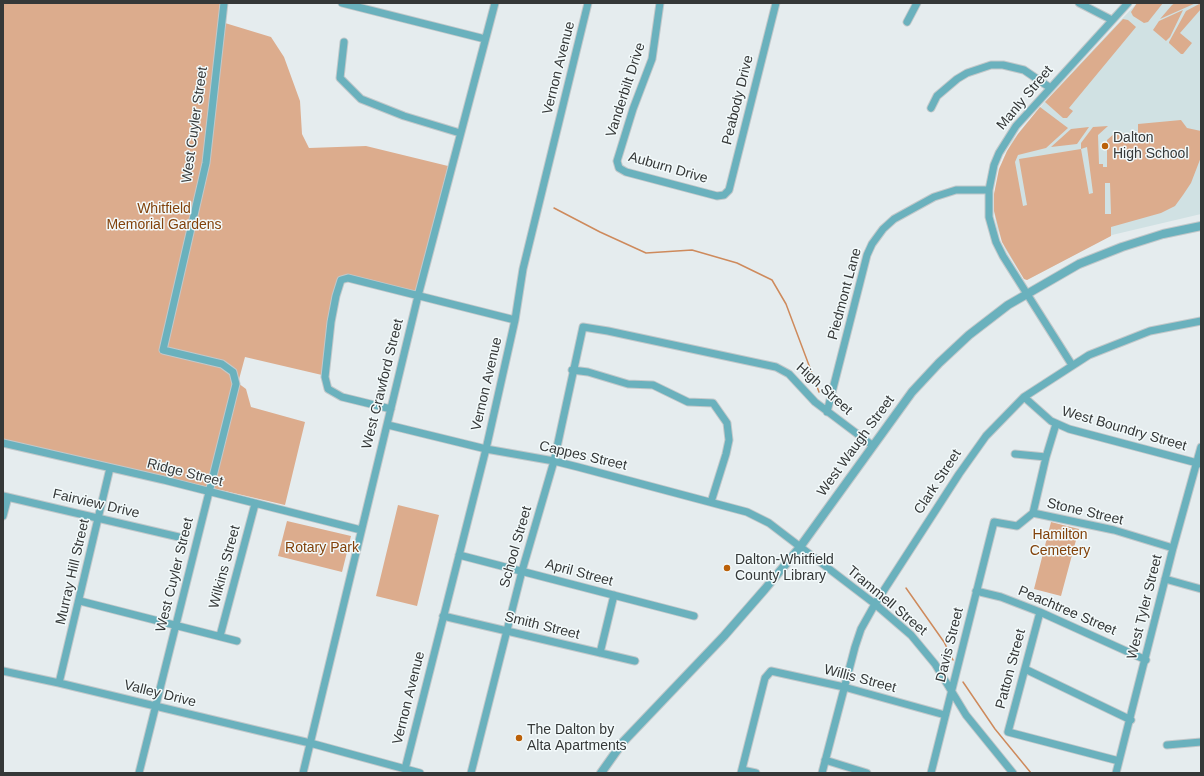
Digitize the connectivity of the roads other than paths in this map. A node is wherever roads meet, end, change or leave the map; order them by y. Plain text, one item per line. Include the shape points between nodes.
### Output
1 (224, 3) edge
2 (342, 3) edge
3 (495, 3) edge
4 (588, 3) edge
5 (660, 3) edge
6 (776, 3) edge
7 (917, 3) edge
8 (1079, 3) edge
9 (1128, 3) edge
10 (1112, 20) junction
11 (907, 22) dead end
12 (485, 40) junction
13 (344, 42) dead end
14 (1049, 87) junction
15 (931, 108) dead end
16 (460, 133) junction
17 (617, 160) joint
18 (989, 190) junction
19 (717, 196) joint
20 (1201, 226) edge
21 (1026, 294) junction
22 (418, 296) junction
23 (515, 320) junction
24 (1201, 320) edge
25 (583, 327) joint
26 (1072, 365) junction
27 (572, 370) junction
28 (1024, 397) junction
29 (391, 410) junction
30 (827, 412) junction
31 (388, 424) junction
32 (1056, 424) junction
33 (3, 443) edge
34 (872, 445) junction
35 (1201, 447) edge
36 (486, 449) junction
37 (1015, 454) dead end
38 (1046, 457) junction
39 (554, 461) junction
40 (1199, 464) edge
41 (110, 468) junction
42 (209, 492) junction
43 (5, 497) edge
44 (710, 502) junction
45 (255, 504) junction
46 (1033, 514) junction
47 (3, 516) edge
48 (99, 518) junction
49 (994, 522) joint
50 (769, 523) joint
51 (361, 530) junction
52 (183, 538) dead end
53 (800, 546) junction
54 (1173, 548) junction
55 (459, 554) junction
56 (522, 571) junction
57 (1165, 579) junction
58 (1201, 589) edge
59 (976, 591) junction
60 (614, 595) junction
61 (80, 602) junction
62 (875, 604) junction
63 (1040, 612) junction
64 (443, 616) junction
65 (694, 616) dead end
66 (176, 626) junction
67 (507, 631) junction
68 (220, 636) junction
69 (237, 642) dead end
70 (600, 653) junction
71 (1146, 660) junction
72 (634, 661) dead end
73 (1025, 669) junction
74 (3, 671) edge
75 (59, 682) junction
76 (844, 687) junction
77 (951, 693) junction
78 (156, 707) junction
79 (945, 715) junction
80 (1131, 720) junction
81 (1201, 742) edge
82 (310, 743) junction
83 (1167, 745) dead end
84 (825, 760) junction
85 (1119, 761) junction
86 (390, 769) edge
87 (404, 769) junction
88 (742, 772) edge
89 (139, 773) edge
90 (303, 773) edge
91 (418, 773) edge
92 (471, 773) edge
93 (600, 773) edge
94 (756, 773) edge
95 (822, 773) edge
96 (867, 773) edge
97 (931, 773) edge
98 (1014, 773) edge
99 (1116, 773) edge

1 - 42 street, West Cuyler Street via 206,163 163,350 222,364 233,372 236,384
2 - 12 street
3 - 12 street, West Crawford Street
4 - 23 street, Vernon Avenue via 523,269
5 - 17 street, Vanderbilt Drive via 652,59
6 - 19 street, Peabody Drive via 729,190 724,195
7 - 11 street
8 - 10 street
9 - 10 street, Manly Street
10 - 14 street, Manly Street
12 - 16 street, West Crawford Street
13 - 16 street via 340,78 362,99 404,116
14 - 15 street via 1024,70 991,65 967,73 958,79 937,96
14 - 18 street, Manly Street via 1006,140 994,164
16 - 22 street, West Crawford Street
17 - 19 street, Auburn Drive via 620,168 626,172
18 - 21 street, Manly Street via 989,217 996,242
18 - 30 street, Piedmont Lane via 956,190 934,197 894,220 883,229 872,244
20 - 21 street, West Waugh Street via 1115,249 1079,264
21 - 26 street, Manly Street
21 - 34 street, West Waugh Street via 987,320 939,363 912,392
22 - 23 street
22 - 29 street, West Crawford Street
22 - 29 street via 348,278 341,280 336,296 325,377 328,389 334,394
23 - 36 street, Vernon Avenue
24 - 26 street, Clark Street via 1167,326 1129,338
25 - 27 street, School Street
25 - 30 street, High Street via 782,370
26 - 28 street, Clark Street
27 - 39 street, School Street
27 - 44 street via 628,384 653,385 688,402 714,403 727,423 729,440
28 - 32 street, West Boundry Street
28 - 62 street, Clark Street via 974,452
29 - 31 street, West Crawford Street
30 - 34 street, High Street
31 - 36 street, Cappes Street
31 - 51 street, West Crawford Street
32 - 38 street
32 - 40 street, West Boundry Street
33 - 41 street, Ridge Street
34 - 53 street, West Waugh Street
35 - 40 street, West Tyler Street
36 - 39 street, Cappes Street
36 - 55 street, Vernon Avenue
37 - 38 street
38 - 46 street
39 - 44 street, Cappes Street
39 - 56 street, School Street
40 - 54 street, West Tyler Street
41 - 42 street, Ridge Street
41 - 48 street, Murray Hill Street
42 - 45 street, Ridge Street
42 - 66 street, West Cuyler Street
43 - 47 street
43 - 48 street, Fairview Drive
44 - 50 street, Cappes Street via 747,512
45 - 51 street, Ridge Street
45 - 68 street, Wilkins Street
46 - 49 street, Stone Street via 1017,526
46 - 54 street, Stone Street via 1114,530
48 - 52 street, Fairview Drive
48 - 61 street, Murray Hill Street
49 - 59 street, Davis Street
50 - 53 street, Trammell Street
51 - 82 street, West Crawford Street
53 - 62 street, Trammell Street
53 - 93 street, West Waugh Street via 724,636 624,742
54 - 57 street, West Tyler Street
55 - 56 street, April Street
55 - 64 street, Vernon Avenue
56 - 60 street, April Street
56 - 67 street, School Street
57 - 58 street
57 - 71 street, West Tyler Street
59 - 63 street, Peachtree Street via 1001,597
59 - 77 street, Davis Street
60 - 65 street, April Street
60 - 70 street
61 - 66 street
61 - 75 street, Murray Hill Street
62 - 76 street, Clark Street via 857,641
62 - 77 street, Trammell Street via 911,635 935,664
63 - 71 street, Peachtree Street
63 - 73 street, Patton Street
64 - 67 street, Smith Street
64 - 87 street, Vernon Avenue
66 - 68 street
66 - 78 street, West Cuyler Street
67 - 70 street, Smith Street
67 - 92 street, School Street
68 - 69 street
70 - 72 street, Smith Street
71 - 80 street, West Tyler Street
73 - 80 street
73 - 85 street, Patton Street via 1008,732
74 - 75 street, Valley Drive
75 - 78 street, Valley Drive
76 - 79 street, Willis Street
76 - 84 street, Clark Street
76 - 88 street, Willis Street via 777,671 768,673
77 - 79 street, Davis Street
77 - 98 street, Trammell Street
78 - 82 street, Valley Drive
78 - 89 street, West Cuyler Street
79 - 97 street, Davis Street
80 - 85 street, West Tyler Street
81 - 83 street
82 - 86 street, Valley Drive
82 - 90 street, West Crawford Street
84 - 95 street, Clark Street
84 - 96 street
85 - 99 street, West Tyler Street
86 - 87 street, Valley Drive
87 - 91 street, Valley Drive
88 - 94 street

